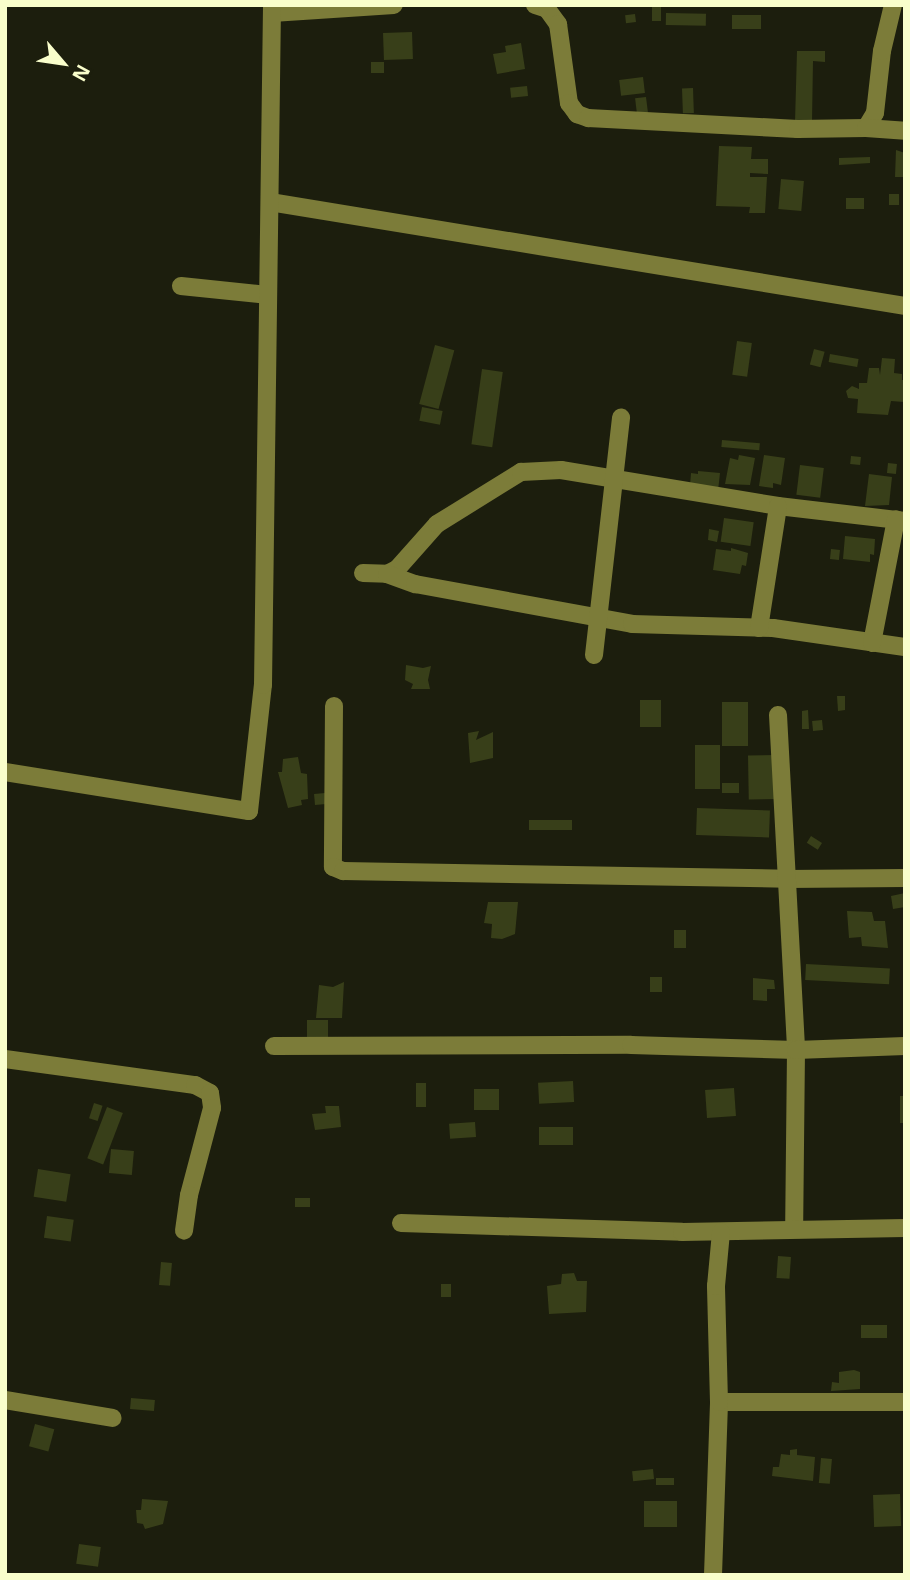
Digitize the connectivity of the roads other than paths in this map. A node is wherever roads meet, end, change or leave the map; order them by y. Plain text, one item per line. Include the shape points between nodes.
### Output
1 (394, 5) edge
2 (535, 5) edge
3 (893, 5) edge
4 (272, 9) edge
5 (866, 128) junction
6 (905, 131) edge
7 (270, 202) junction
8 (181, 286) dead end
9 (268, 295) junction
10 (905, 306) edge
11 (621, 418) dead end
12 (612, 480) junction
13 (778, 506) junction
14 (900, 520) edge
15 (363, 573) dead end
16 (387, 574) junction
17 (598, 616) junction
18 (758, 628) junction
19 (872, 643) junction
20 (905, 647) edge
21 (594, 655) dead end
22 (334, 706) dead end
23 (778, 715) dead end
24 (5, 772) edge
25 (905, 878) edge
26 (786, 879) junction
27 (274, 1046) dead end
28 (905, 1046) edge
29 (796, 1050) junction
30 (5, 1059) edge
31 (401, 1223) dead end
32 (905, 1228) edge
33 (794, 1229) junction
34 (184, 1231) dead end
35 (721, 1232) junction
36 (5, 1400) edge
37 (719, 1402) junction
38 (905, 1402) edge
39 (113, 1418) dead end
40 (713, 1575) edge

1 - 4 street
2 - 5 street via 547,9 558,24 569,103 587,118 798,130
3 - 5 street via 875,113
4 - 7 street
5 - 6 street
7 - 9 street
7 - 10 street
8 - 9 street
9 - 24 street via 263,685 249,811
11 - 12 street
12 - 13 street
12 - 16 street via 561,470 521,472 437,524 397,569
12 - 17 street
13 - 14 street
13 - 18 street
14 - 19 street
15 - 16 street
16 - 17 street via 415,584
17 - 18 street via 632,624
17 - 21 street
18 - 19 street
19 - 20 street
22 - 26 street via 333,867 343,871
23 - 26 street
25 - 26 street
26 - 29 street
27 - 29 street via 631,1045
28 - 29 street
29 - 33 street
30 - 34 street via 195,1085 210,1093 212,1108
31 - 35 street
32 - 33 street
33 - 35 street
35 - 37 street via 716,1286
36 - 39 street
37 - 38 street
37 - 40 street

